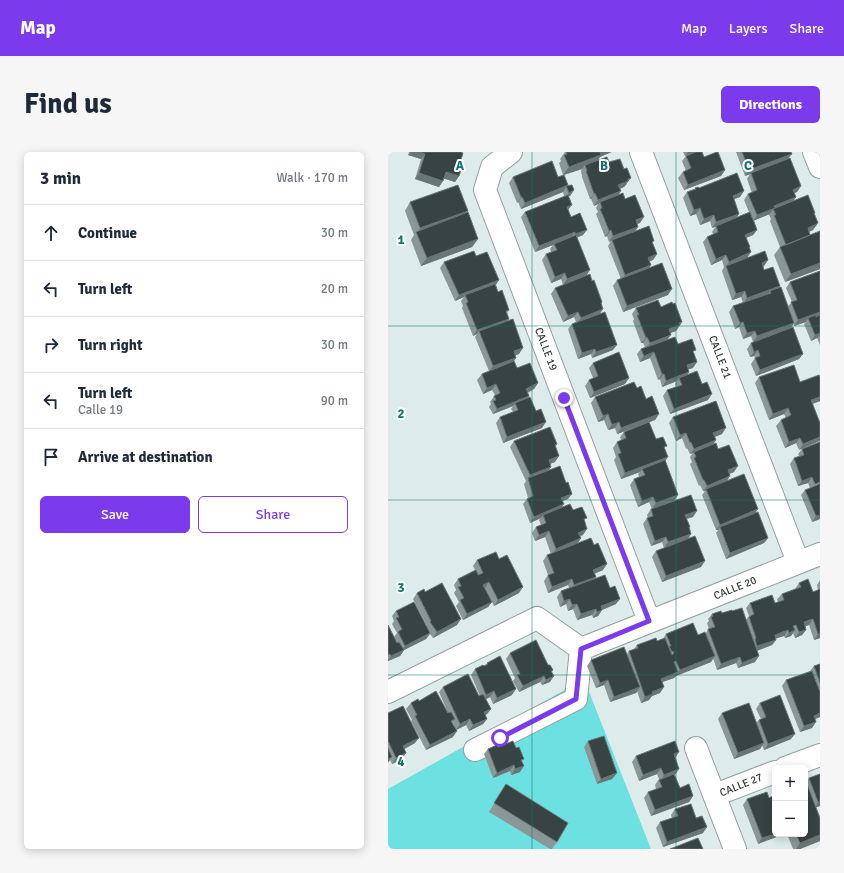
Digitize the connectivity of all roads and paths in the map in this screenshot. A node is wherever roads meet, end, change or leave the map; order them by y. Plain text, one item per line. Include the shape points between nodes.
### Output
1 (511, 152) edge
2 (641, 152) edge
3 (814, 152) edge
4 (820, 167) edge
5 (820, 554) edge
6 (798, 562) junction
7 (649, 621) junction
8 (581, 649) junction
9 (388, 692) edge
10 (696, 748) dead end
11 (475, 750) dead end
12 (820, 755) edge
13 (793, 765) edge
14 (772, 773) edge
15 (715, 795) junction
16 (736, 849) edge

1 - 7 street, CALLE 19 via 492,168 485,190
2 - 6 street, CALLE 21
3 - 4 street
5 - 6 street, CALLE 20
6 - 7 street, CALLE 20
7 - 8 street, CALLE 20
8 - 9 street via 537,618
8 - 11 street via 576,699
10 - 15 street
12 - 13 street
14 - 15 street, CALLE 27
15 - 16 street, CALLE 27

